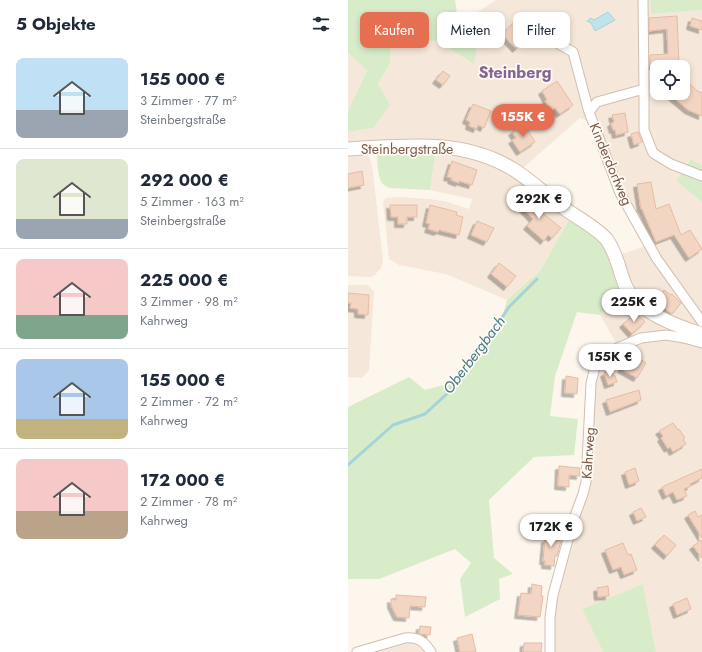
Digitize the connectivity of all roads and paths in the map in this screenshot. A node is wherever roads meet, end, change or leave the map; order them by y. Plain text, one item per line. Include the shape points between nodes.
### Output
1 (643, 0) edge
2 (566, 48) edge
3 (644, 89) junction
4 (589, 112) junction
5 (348, 149) edge
6 (702, 176) edge
7 (702, 322) edge
8 (702, 334) edge
9 (702, 343) edge
10 (357, 652) edge
11 (431, 652) edge
12 (550, 652) edge

1 - 3 street
2 - 4 street via 573,52
3 - 4 street, Kinderdorfweg via 597,102
3 - 6 street via 644,130 653,153 671,164
4 - 7 street, Kinderdorfweg via 624,199 657,259
5 - 8 main road, Steinbergstraße via 448,147 476,152 502,163 518,172 562,208 606,238 626,286 639,303 671,324
9 - 12 street, Kahrweg via 666,335 641,338 604,356 595,367 591,383 586,482 553,596
10 - 11 street via 411,638 426,643

